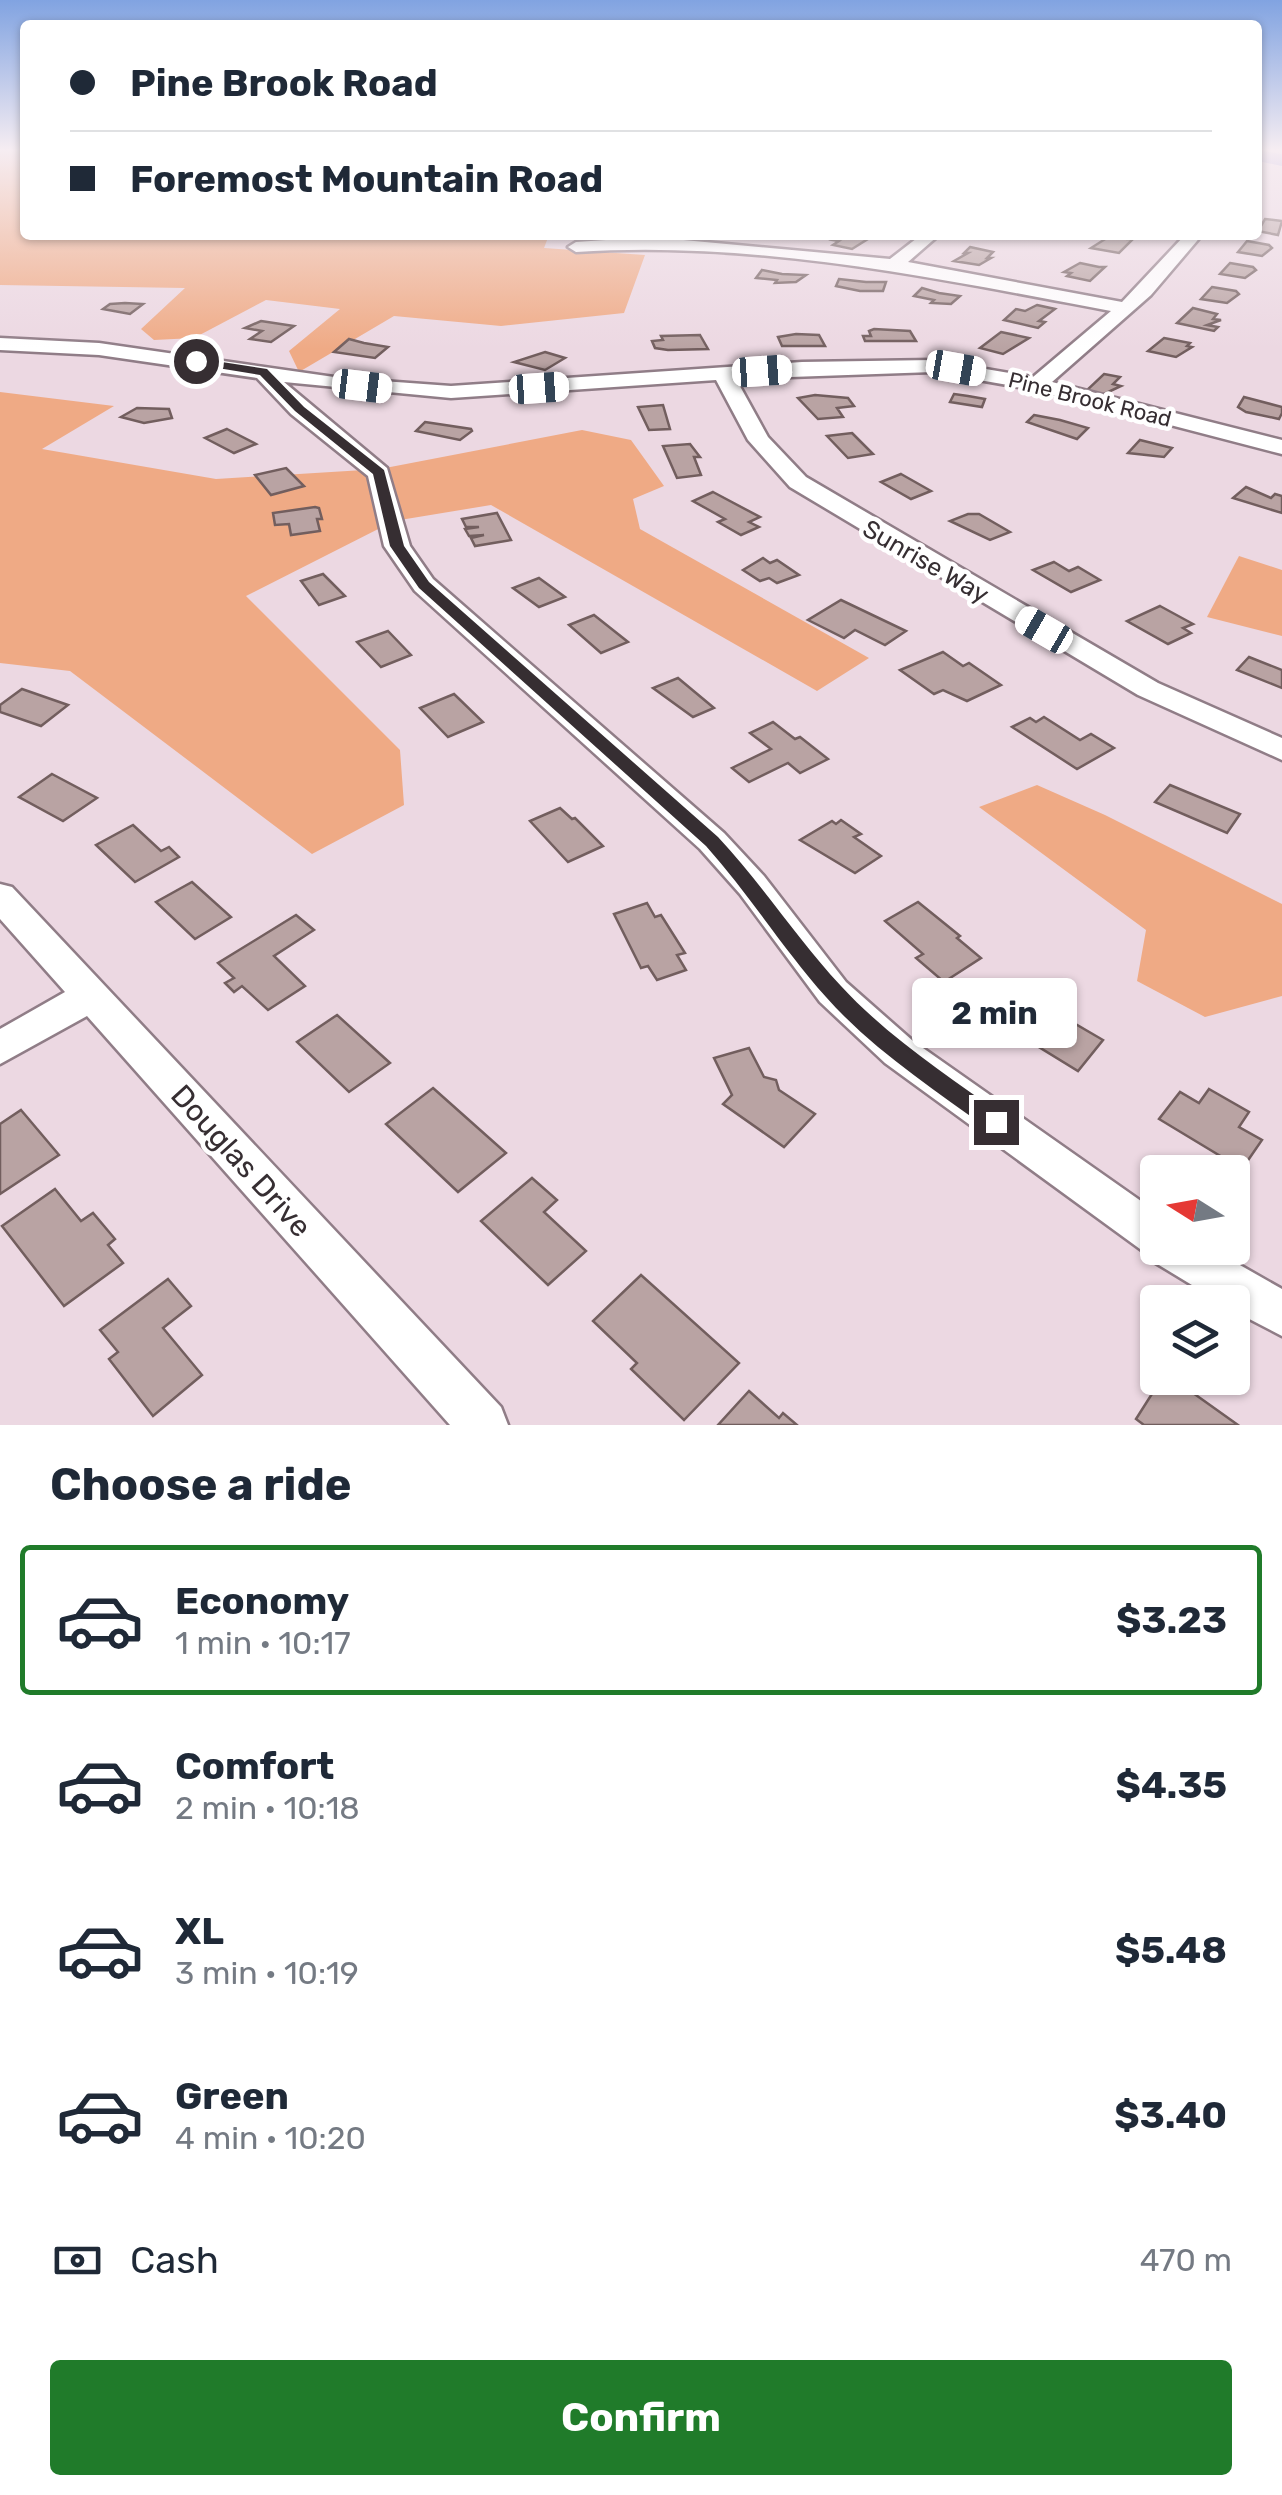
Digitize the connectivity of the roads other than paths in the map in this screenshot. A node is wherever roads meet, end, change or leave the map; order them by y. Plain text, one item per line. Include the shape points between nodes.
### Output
1 (925, 240) edge
2 (1189, 240) edge
3 (576, 247) dead end
4 (894, 264) junction
5 (1126, 308) junction
6 (0, 344) edge
7 (263, 372) junction
8 (722, 374) junction
9 (1037, 384) junction
10 (1282, 447) edge
11 (1282, 750) edge
12 (0, 896) edge
13 (92, 995) junction
14 (0, 1048) edge
15 (1140, 1226) edge
16 (1199, 1265) edge
17 (1282, 1314) edge
18 (483, 1425) edge

1 - 4 street
2 - 5 street
3 - 4 street via 651,242
4 - 5 street
5 - 9 street
6 - 7 street, Pine Brook Road via 115,350
7 - 8 street, Pine Brook Road via 451,392
7 - 15 street via 379,473 397,546 424,585 712,841 833,992 899,1052
8 - 9 street, Pine Brook Road via 911,365
8 - 11 street, Sunrise Way via 759,440 798,482 1130,680
9 - 10 street, Pine Brook Road
12 - 13 street, Douglas Drive
13 - 14 street
13 - 18 street, Douglas Drive
16 - 17 street

